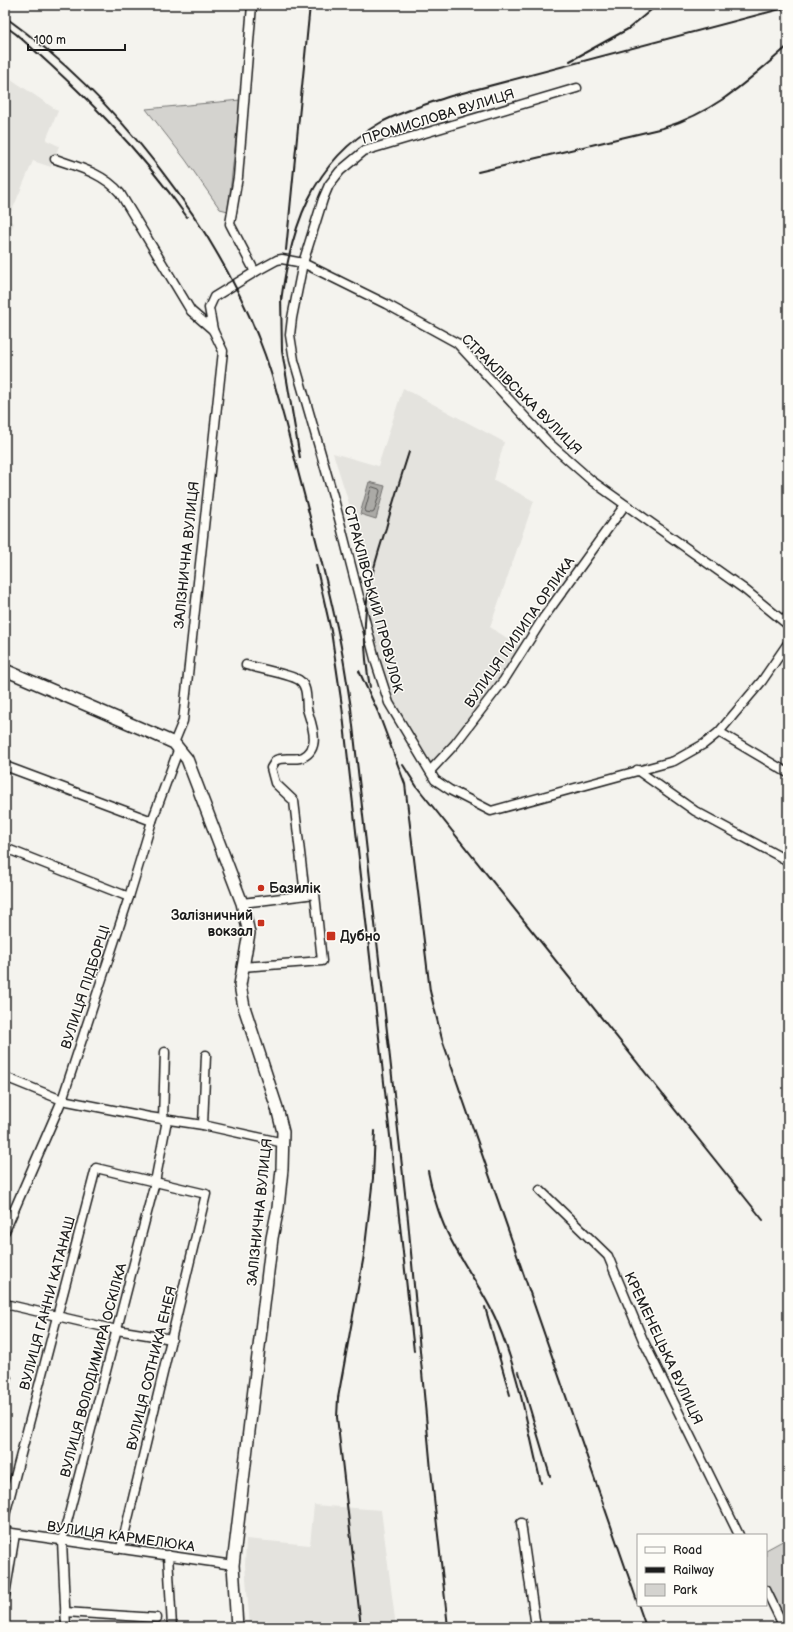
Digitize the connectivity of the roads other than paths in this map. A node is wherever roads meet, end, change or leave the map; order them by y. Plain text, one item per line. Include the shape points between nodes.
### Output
1 (252, 5) edge
2 (577, 88) dead end
3 (54, 159) dead end
4 (303, 263) junction
5 (255, 272) junction
6 (213, 330) junction
7 (625, 505) junction
8 (788, 625) edge
9 (788, 643) edge
10 (246, 665) dead end
11 (5, 670) edge
12 (719, 732) junction
13 (177, 745) junction
14 (5, 766) edge
15 (637, 770) junction
16 (430, 771) junction
17 (788, 773) edge
18 (152, 821) junction
19 (5, 848) edge
20 (788, 861) edge
21 (305, 895) junction
22 (129, 897) junction
23 (242, 903) junction
24 (242, 967) junction
25 (165, 1052) dead end
26 (206, 1055) dead end
27 (5, 1078) edge
28 (62, 1100) junction
29 (165, 1120) junction
30 (203, 1126) junction
31 (284, 1143) junction
32 (155, 1182) junction
33 (540, 1190) dead end
34 (5, 1231) edge
35 (5, 1304) edge
36 (58, 1316) junction
37 (117, 1330) junction
38 (172, 1339) junction
39 (5, 1515) edge
40 (521, 1523) dead end
41 (5, 1532) edge
42 (15, 1534) junction
43 (739, 1534) edge
44 (62, 1541) junction
45 (121, 1548) junction
46 (168, 1555) junction
47 (233, 1565) junction
48 (767, 1592) edge
49 (5, 1595) edge
50 (65, 1612) junction
51 (157, 1618) dead end
52 (66, 1627) edge
53 (172, 1627) edge
54 (236, 1627) edge
55 (536, 1627) edge
56 (784, 1627) edge

1 - 5 street via 238,177 230,224
2 - 4 street, ПРОМИСЛОВА ВУЛИЦЯ via 364,151 340,171 330,185 323,199
3 - 6 street via 95,173 115,186 191,311
4 - 5 street, СТРАКЛІВСЬКА ВУЛИЦЯ via 277,260
4 - 7 street, СТРАКЛІВСЬКА ВУЛИЦЯ via 457,343 549,443 592,481
4 - 16 street, СТРАКЛІВСЬКИЙ ПРОВУЛОК via 291,328 292,350 298,377 389,703
5 - 6 street, СТРАКЛІВСЬКА ВУЛИЦЯ via 212,299 209,308
6 - 13 street, ЗАЛІЗНИЧНА ВУЛИЦЯ via 223,351 222,369 183,721
7 - 8 street, СТРАКЛІВСЬКА ВУЛИЦЯ via 744,589
7 - 16 street, ВУЛИЦЯ ПИЛИПА ОРЛИКА via 544,617 504,680 455,744
9 - 12 street, СТРАКЛІВСЬКИЙ ПРОВУЛОК via 762,681
10 - 21 street via 296,678 304,687 314,732 312,748 299,759 284,757 276,760 271,768 275,783 294,800
11 - 13 main road
12 - 15 street, СТРАКЛІВСЬКИЙ ПРОВУЛОК via 674,761
12 - 17 street
13 - 18 street, ВУЛИЦЯ ПІДБОРЦІ
13 - 23 main road, ЗАЛІЗНИЧНА ВУЛИЦЯ via 187,759 198,784
14 - 18 street
15 - 16 street, СТРАКЛІВСЬКИЙ ПРОВУЛОК via 491,811 450,790 435,780
15 - 20 street via 695,811
18 - 22 street, ВУЛИЦЯ ПІДБОРЦІ
19 - 22 street
21 - 23 street
21 - 24 street via 315,894 322,961
22 - 28 street, ВУЛИЦЯ ПІДБОРЦІ
23 - 24 main road, ЗАЛІЗНИЧНА ВУЛИЦЯ via 249,933
24 - 31 main road, ЗАЛІЗНИЧНА ВУЛИЦЯ via 240,985 244,1007 279,1114
25 - 29 street, ВУЛИЦЯ ВОЛОДИМИРА ОСКІЛКА
26 - 30 street
27 - 28 street
28 - 29 street
28 - 34 street, ВУЛИЦЯ ПІДБОРЦІ
29 - 30 street
29 - 32 street, ВУЛИЦЯ ВОЛОДИМИРА ОСКІЛКА
30 - 31 street
31 - 47 main road, ЗАЛІЗНИЧНА ВУЛИЦЯ
32 - 36 street, ВУЛИЦЯ ГАННИ КАТАНАШ via 96,1168
32 - 37 street, ВУЛИЦЯ ВОЛОДИМИРА ОСКІЛКА
32 - 38 street, ВУЛИЦЯ СОТНИКА ЕНЕЯ via 206,1194
33 - 43 street, КРЕМЕНЕЦЬКА ВУЛИЦЯ via 608,1256 643,1340
35 - 36 street
36 - 37 street
36 - 39 street, ВУЛИЦЯ ГАННИ КАТАНАШ
37 - 38 street
37 - 44 street, ВУЛИЦЯ ВОЛОДИМИРА ОСКІЛКА
38 - 45 street, ВУЛИЦЯ СОТНИКА ЕНЕЯ
40 - 55 street
41 - 42 street, ВУЛИЦЯ КАРМЕЛЮКА
42 - 44 street, ВУЛИЦЯ КАРМЕЛЮКА
42 - 49 street
44 - 45 street, ВУЛИЦЯ КАРМЕЛЮКА
44 - 50 street, ВУЛИЦЯ ВОЛОДИМИРА ОСКІЛКА
45 - 46 street, ВУЛИЦЯ КАРМЕЛЮКА
46 - 47 street, ВУЛИЦЯ КАРМЕЛЮКА
46 - 53 street
47 - 54 main road, ЗАЛІЗНИЧНА ВУЛИЦЯ
48 - 56 street
50 - 51 street
50 - 52 street, ВУЛИЦЯ ВОЛОДИМИРА ОСКІЛКА

